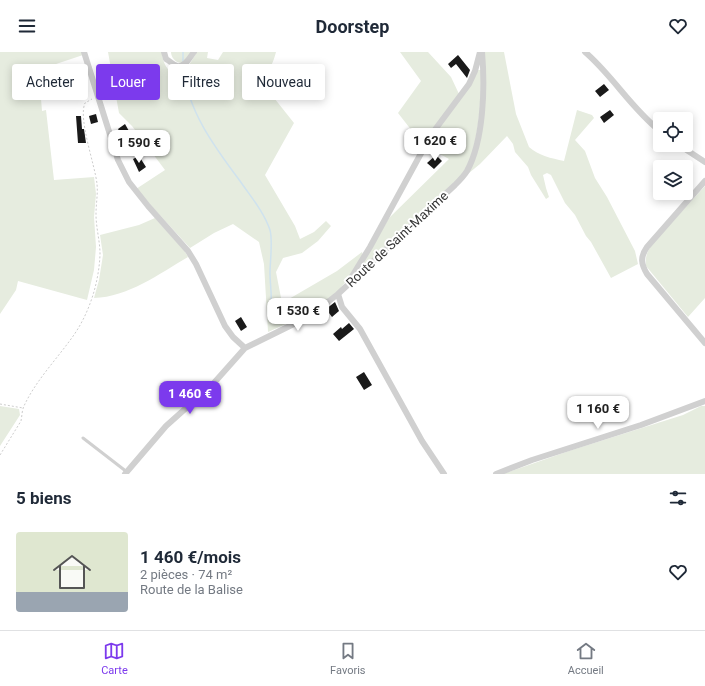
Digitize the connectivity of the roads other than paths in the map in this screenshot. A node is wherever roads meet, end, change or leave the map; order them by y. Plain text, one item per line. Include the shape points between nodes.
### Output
1 (84, 52) edge
2 (164, 52) edge
3 (168, 52) edge
4 (194, 52) edge
5 (481, 52) edge
6 (585, 52) edge
7 (169, 60) junction
8 (653, 124) edge
9 (690, 152) edge
10 (705, 162) edge
11 (705, 181) edge
12 (347, 285) junction
13 (338, 294) junction
14 (705, 343) edge
15 (245, 348) junction
16 (705, 401) edge
17 (83, 438) dead end
18 (126, 473) edge
19 (444, 474) edge
20 (496, 474) edge

1 - 15 street via 118,160 129,182 188,251 225,326
2 - 7 street via 166,59
3 - 7 street
4 - 7 street via 184,64 176,65
5 - 12 street via 469,84 431,130 374,240
5 - 12 street, Route de Saint-Maxime via 484,96 475,149 467,170 455,185
6 - 8 street
9 - 10 street
11 - 14 street via 647,247 641,261 647,274
12 - 13 street, Route de Saint-Maxime
13 - 15 street via 310,316
13 - 19 street, Route de Saint-Maxime via 342,307 360,329
15 - 18 street via 213,384 166,426
16 - 20 street
17 - 18 lane

